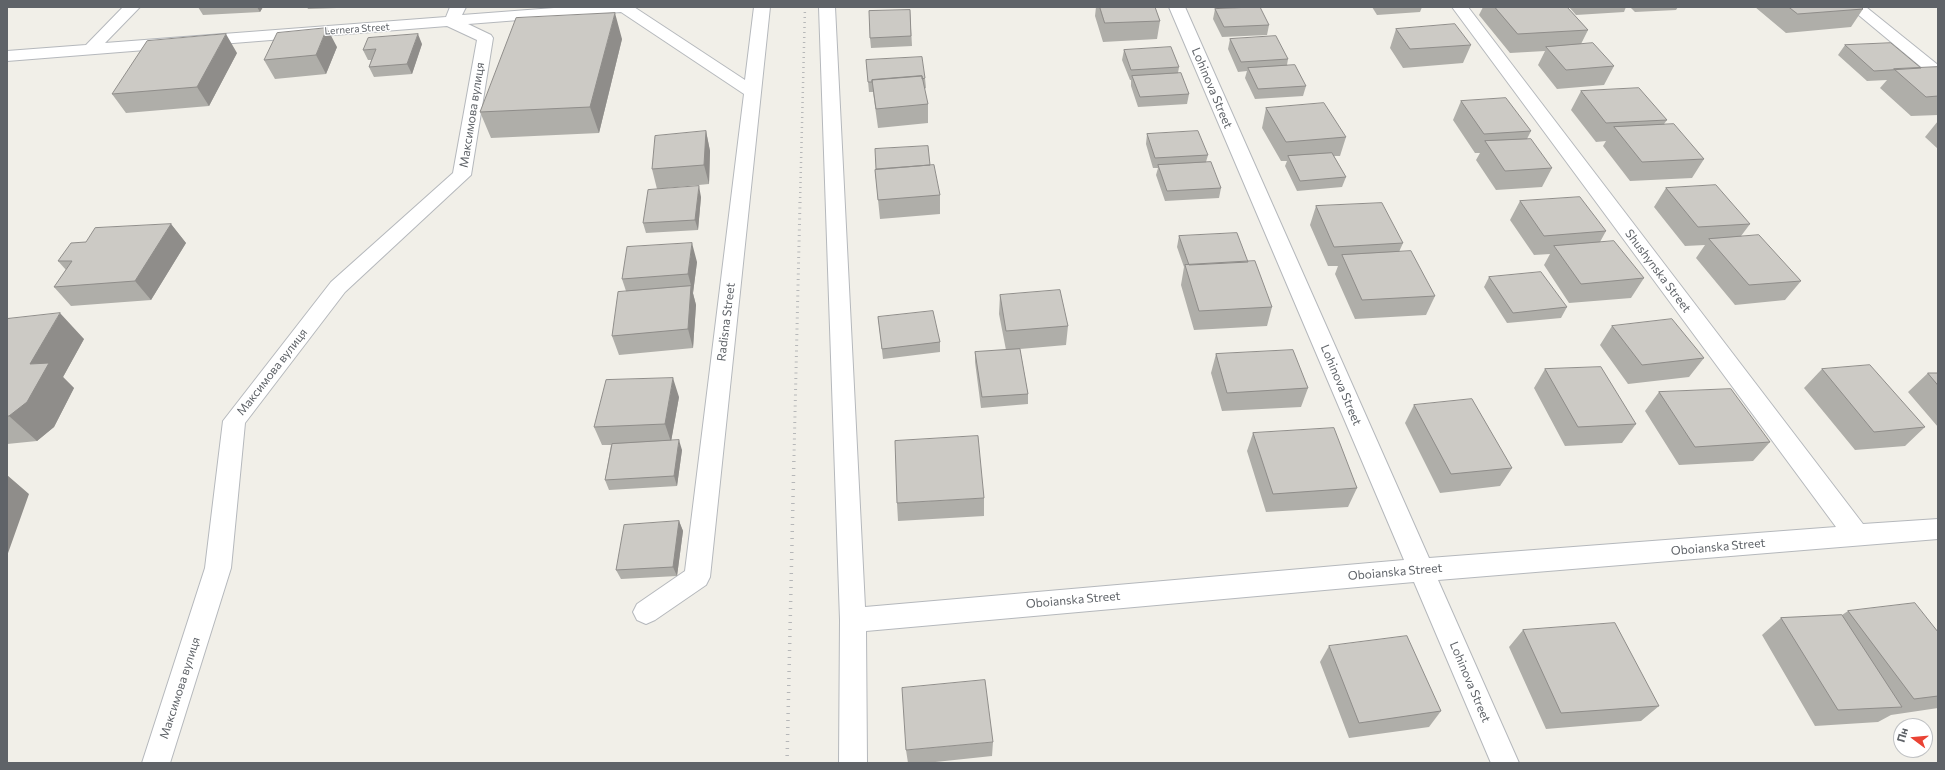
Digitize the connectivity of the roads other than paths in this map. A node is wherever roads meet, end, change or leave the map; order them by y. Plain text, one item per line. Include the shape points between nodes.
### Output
1 (132, 7) edge
2 (458, 7) edge
3 (625, 7) edge
4 (762, 7) edge
5 (827, 7) edge
6 (1177, 7) edge
7 (1460, 7) edge
8 (1857, 7) edge
9 (451, 22) junction
10 (90, 50) junction
11 (7, 56) edge
12 (1938, 73) edge
13 (752, 92) junction
14 (1938, 529) edge
15 (1857, 536) junction
16 (1422, 570) junction
17 (646, 612) dead end
18 (853, 620) junction
19 (156, 763) edge
20 (853, 763) edge
21 (1505, 763) edge

1 - 10 street
2 - 9 street
3 - 9 street, Lernera Street
3 - 13 street
4 - 13 street, Radisna Street
5 - 18 street
6 - 16 street, Lohinova Street
7 - 15 street, Shushynska Street
8 - 12 street
9 - 10 street, Lernera Street
9 - 19 street, Максимова вулиця via 485,38 462,175 338,286 234,421 218,568
10 - 11 street, Lernera Street
13 - 17 street, Radisna Street via 696,577
14 - 15 street, Oboianska Street
15 - 16 street, Oboianska Street
16 - 18 street, Oboianska Street
16 - 21 street, Lohinova Street
18 - 20 street

